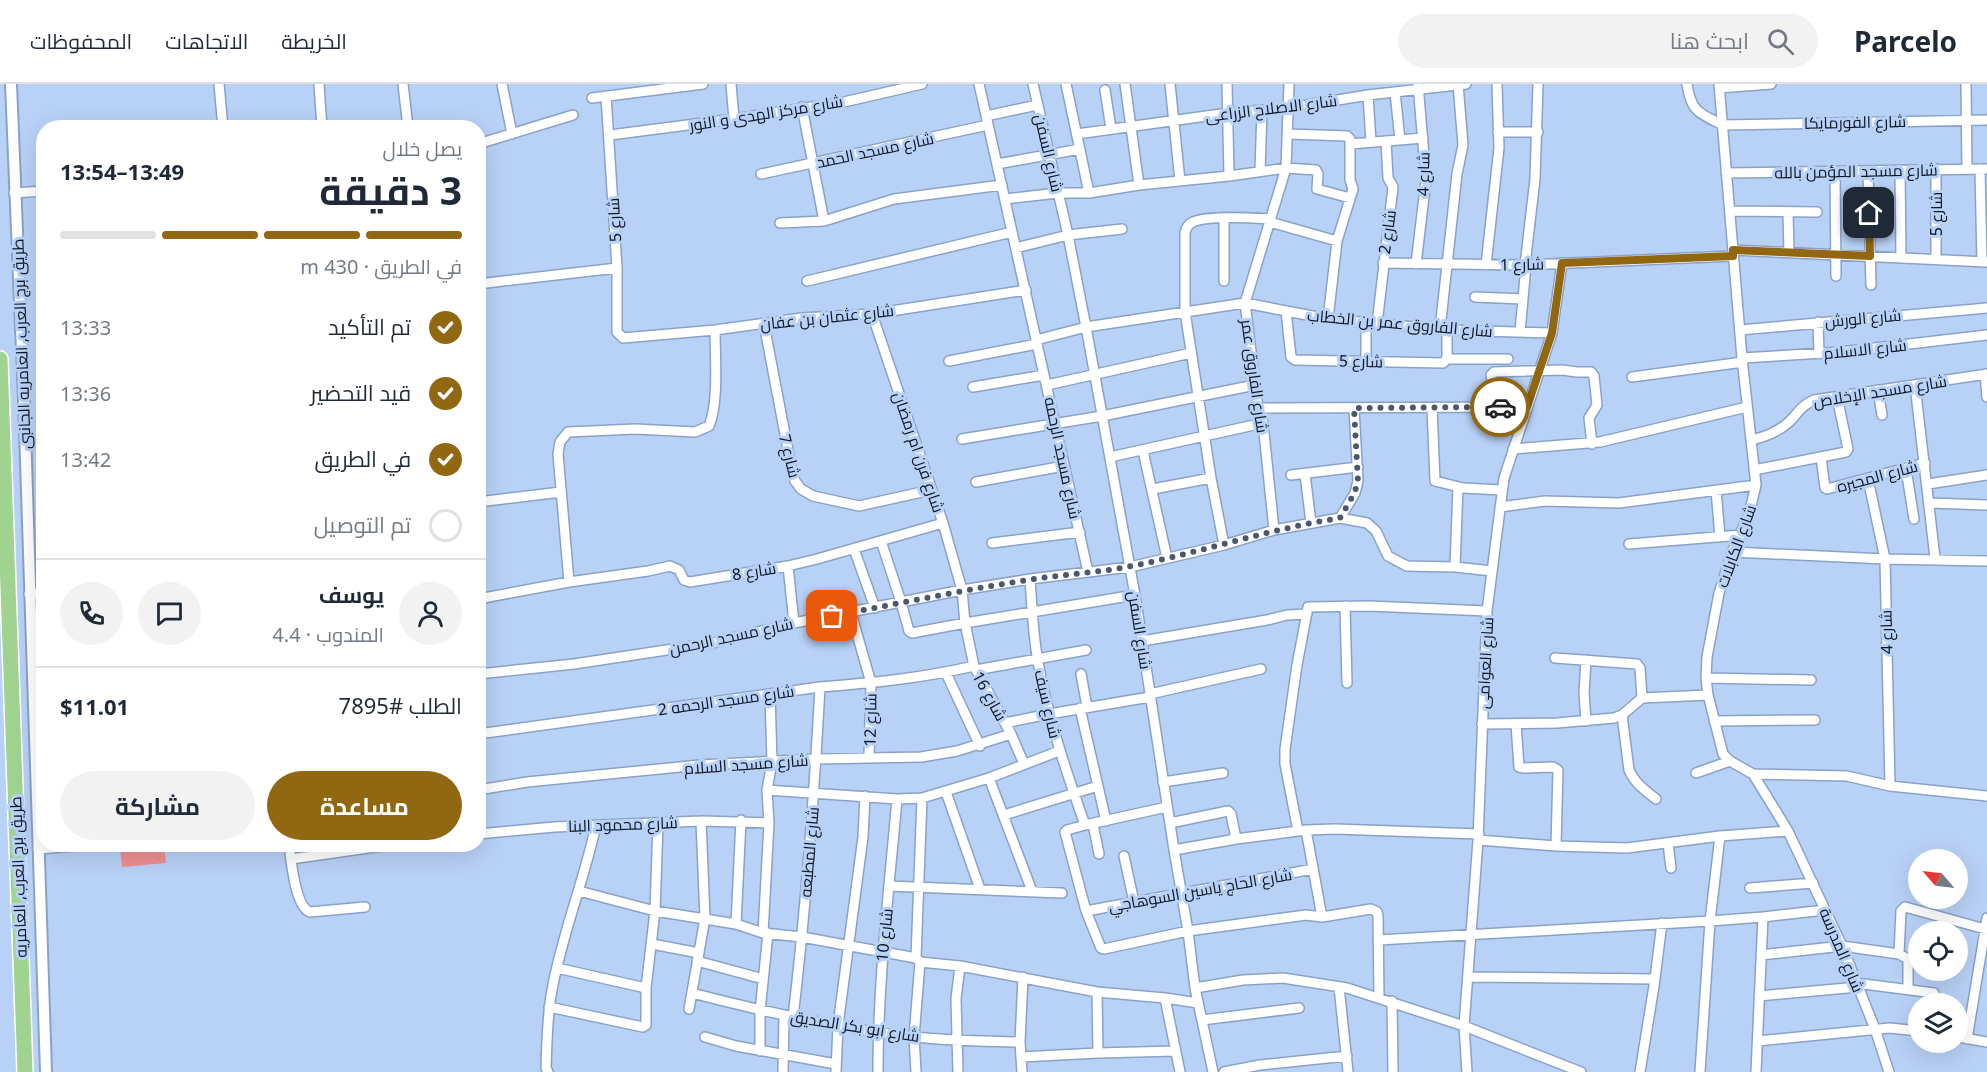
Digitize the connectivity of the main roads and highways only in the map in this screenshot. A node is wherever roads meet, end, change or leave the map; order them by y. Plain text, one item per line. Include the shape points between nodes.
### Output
1 (0, 359) edge
2 (25, 1072) edge

1 - 2 highway, طريق برج العرب, العامريه

